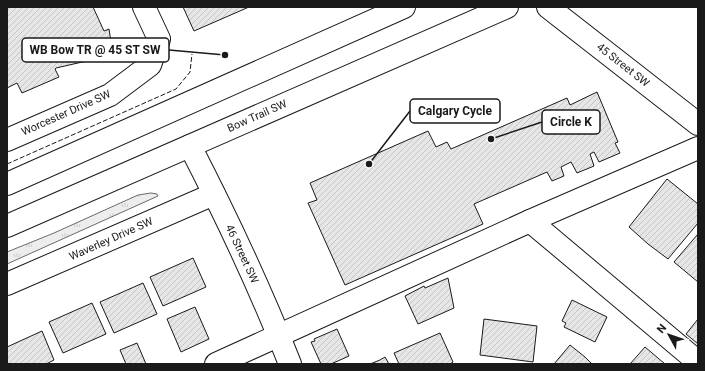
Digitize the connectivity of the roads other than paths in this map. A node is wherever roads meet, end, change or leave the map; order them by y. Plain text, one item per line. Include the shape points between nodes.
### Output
1 (144, 7) edge
2 (404, 7) edge
3 (507, 7) edge
4 (548, 7) edge
5 (695, 118) edge
6 (7, 140) edge
7 (190, 146) junction
8 (698, 148) edge
9 (7, 184) edge
10 (214, 194) junction
11 (530, 222) junction
12 (7, 226) edge
13 (7, 284) edge
14 (279, 336) junction
15 (698, 362) edge
16 (216, 364) edge
17 (290, 364) edge

1 - 6 main road, Worcester Drive SW via 159,39 150,65 110,95
2 - 9 main road
3 - 7 main road, Bow Trail SW
4 - 5 main road, 45 Street SW
7 - 10 main road, 46 Street SW
7 - 12 main road, Bow Trail SW
8 - 11 main road
10 - 13 main road, Waverley Drive SW
10 - 14 main road, 46 Street SW
11 - 14 main road
11 - 15 main road
14 - 16 main road
14 - 17 main road, 46 Street SW

